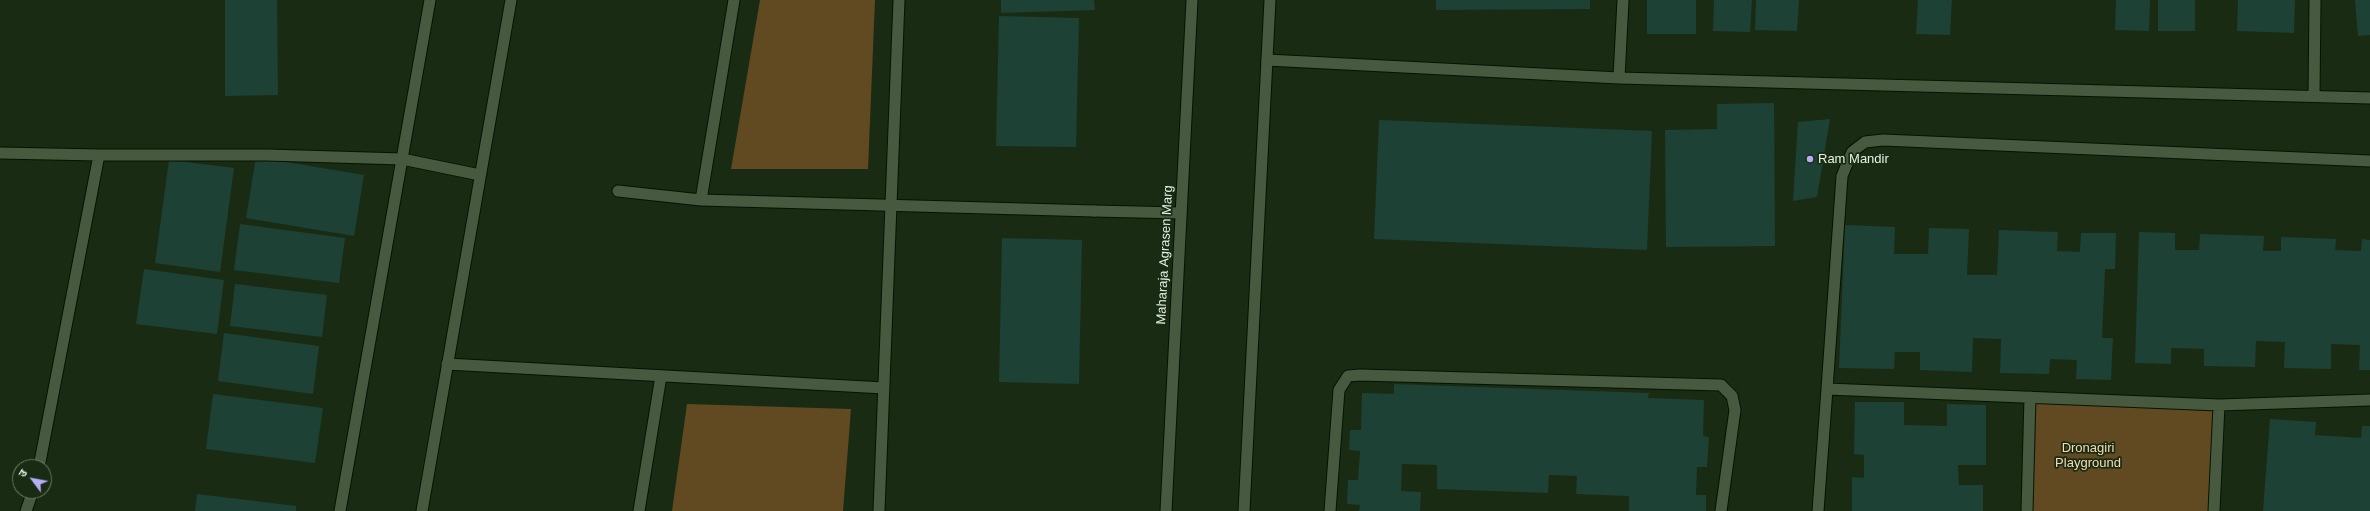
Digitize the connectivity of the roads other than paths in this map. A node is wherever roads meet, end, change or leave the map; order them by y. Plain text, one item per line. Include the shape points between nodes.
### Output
1 (430, 0) edge
2 (511, 0) edge
3 (734, 0) edge
4 (899, 0) edge
5 (1192, 0) edge
6 (1270, 0) edge
7 (1623, 0) edge
8 (2315, 0) edge
9 (1267, 60) junction
10 (1619, 78) junction
11 (2314, 96) junction
12 (2370, 98) edge
13 (0, 153) edge
14 (99, 156) junction
15 (402, 159) junction
16 (2370, 161) edge
17 (480, 175) junction
18 (618, 190) dead end
19 (701, 200) junction
20 (891, 205) junction
21 (1181, 213) junction
22 (447, 364) junction
23 (661, 376) junction
24 (884, 388) junction
25 (1827, 389) junction
26 (2030, 397) junction
27 (2370, 400) edge
28 (2218, 405) junction
29 (41, 459) edge
30 (30, 499) edge
31 (26, 511) edge
32 (340, 511) edge
33 (422, 511) edge
34 (640, 511) edge
35 (878, 511) edge
36 (1166, 511) edge
37 (1244, 511) edge
38 (1330, 511) edge
39 (1721, 511) edge
40 (1818, 511) edge
41 (2027, 511) edge
42 (2214, 511) edge

1 - 15 street
2 - 17 street
3 - 19 street
4 - 20 street
5 - 21 street, Maharaja Agrasen Marg
6 - 9 street
7 - 10 street
8 - 11 street
9 - 10 street
9 - 37 street
10 - 11 street
11 - 12 street
13 - 14 street
14 - 15 street via 267,155
14 - 29 street
15 - 17 street
15 - 32 street
16 - 25 street via 1865,142 1852,152 1842,176
17 - 22 street
18 - 19 street
19 - 20 street
20 - 21 street
20 - 24 street
21 - 36 street, Maharaja Agrasen Marg
22 - 23 street
22 - 33 street
23 - 24 street
23 - 34 street
24 - 35 street
25 - 26 street
25 - 40 street
26 - 28 street
26 - 41 street
27 - 28 street
28 - 42 street
30 - 31 street
38 - 39 street via 1339,390 1348,376 1360,375 1721,385 1732,396 1735,410

